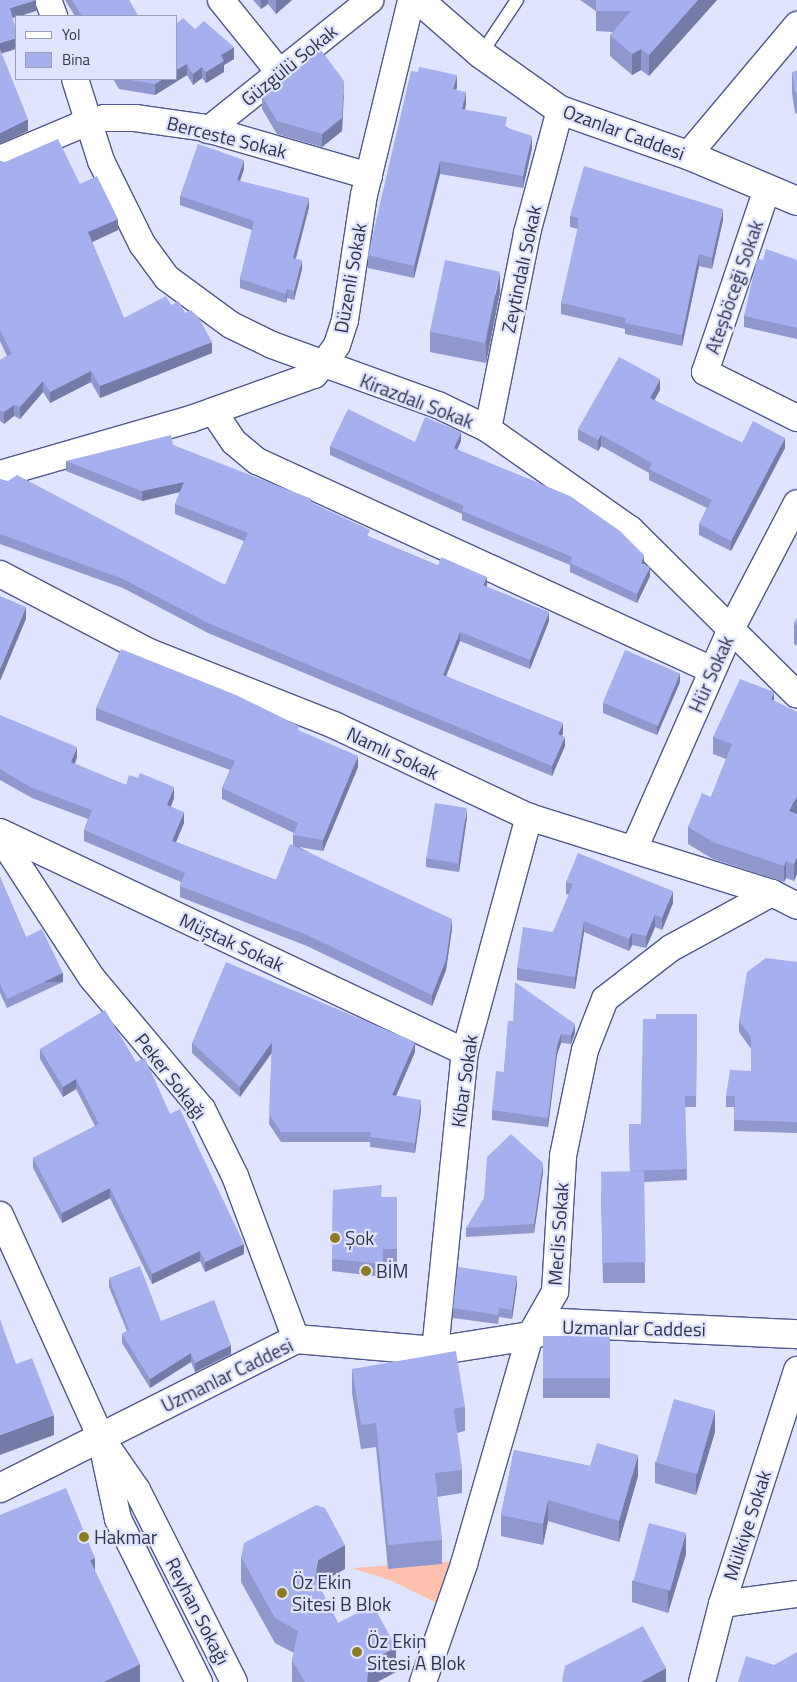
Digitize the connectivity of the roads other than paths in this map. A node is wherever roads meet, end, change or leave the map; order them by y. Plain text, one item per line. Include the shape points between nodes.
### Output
1 (48, 0) edge
2 (221, 0) edge
3 (370, 0) edge
4 (411, 0) edge
5 (419, 0) edge
6 (517, 0) edge
7 (54, 15) edge
8 (797, 25) edge
9 (481, 54) junction
10 (280, 73) junction
11 (75, 80) edge
12 (560, 110) junction
13 (90, 122) junction
14 (208, 130) junction
15 (688, 155) junction
16 (0, 159) edge
17 (369, 176) junction
18 (767, 189) junction
19 (797, 201) edge
20 (323, 365) junction
21 (213, 411) junction
22 (797, 418) edge
23 (488, 429) junction
24 (0, 474) edge
25 (797, 503) edge
26 (0, 574) edge
27 (730, 631) junction
28 (712, 670) junction
29 (797, 695) edge
30 (529, 817) junction
31 (0, 832) edge
32 (0, 837) edge
33 (634, 849) junction
34 (772, 894) junction
35 (797, 906) edge
36 (465, 1052) junction
37 (0, 1215) edge
38 (797, 1334) edge
39 (530, 1336) junction
40 (296, 1339) junction
41 (435, 1351) junction
42 (797, 1370) edge
43 (101, 1438) junction
44 (0, 1488) edge
45 (797, 1594) edge
46 (722, 1604) junction
47 (196, 1681) edge
48 (234, 1682) edge
49 (424, 1682) edge
50 (702, 1682) edge

1 - 7 street
2 - 10 street
3 - 10 street, Güzgülü Sokak
4 - 17 street, Düzenli Sokak
5 - 9 street, Ozanlar Caddesi
6 - 9 lane
8 - 15 street
9 - 12 street, Ozanlar Caddesi
10 - 14 street, Güzgülü Sokak
11 - 13 street, Kirazdalı Sokak
12 - 15 street, Ozanlar Caddesi
12 - 23 street, Zeytindalı Sokak via 527,233
13 - 14 street, Berceste Sokak via 135,118
13 - 16 street, Berceste Sokak
13 - 20 street, Kirazdalı Sokak via 101,161 142,244 167,278 231,325
14 - 17 street, Berceste Sokak
15 - 18 street, Ozanlar Caddesi
17 - 20 street, Düzenli Sokak via 345,320 337,345
18 - 19 street, Ozanlar Caddesi
18 - 22 street, Ateşböceği Sokak via 705,372
20 - 21 street, Düzenli Sokak via 314,375
20 - 23 street, Kirazdalı Sokak via 438,405
21 - 24 street, Düzenli Sokak
21 - 28 street via 234,442 257,461
23 - 27 street, Kirazdalı Sokak via 630,530
25 - 27 street, Hür Sokak
26 - 30 street, Namlı Sokak via 147,651 334,725
27 - 28 street, Hür Sokak
27 - 29 street, Kirazdalı Sokak
28 - 33 street, Hür Sokak
30 - 33 street, Namlı Sokak
30 - 36 street, Kibar Sokak
31 - 36 street, Müştak Sokak
32 - 40 street, Peker Sokağı via 92,978 202,1109 235,1176
33 - 34 street, Namlı Sokak
34 - 35 street, Namlı Sokak
34 - 39 street, Meclis Sokak via 671,948 605,999 585,1050 563,1156 555,1292
36 - 41 street, Kibar Sokak
37 - 43 street, Reyhan Sokağı
38 - 39 street, Uzmanlar Caddesi via 560,1323
39 - 41 street, Uzmanlar Caddesi
39 - 49 street, Meclis Sokak via 464,1564
40 - 41 street, Uzmanlar Caddesi
40 - 43 street, Uzmanlar Caddesi
42 - 46 street, Mülkiye Sokak
43 - 44 street, Uzmanlar Caddesi
43 - 47 street, Reyhan Sokağı via 118,1519
43 - 48 street, Reyhan Sokağı via 137,1490
45 - 46 street
46 - 50 street, Mülkiye Sokak

